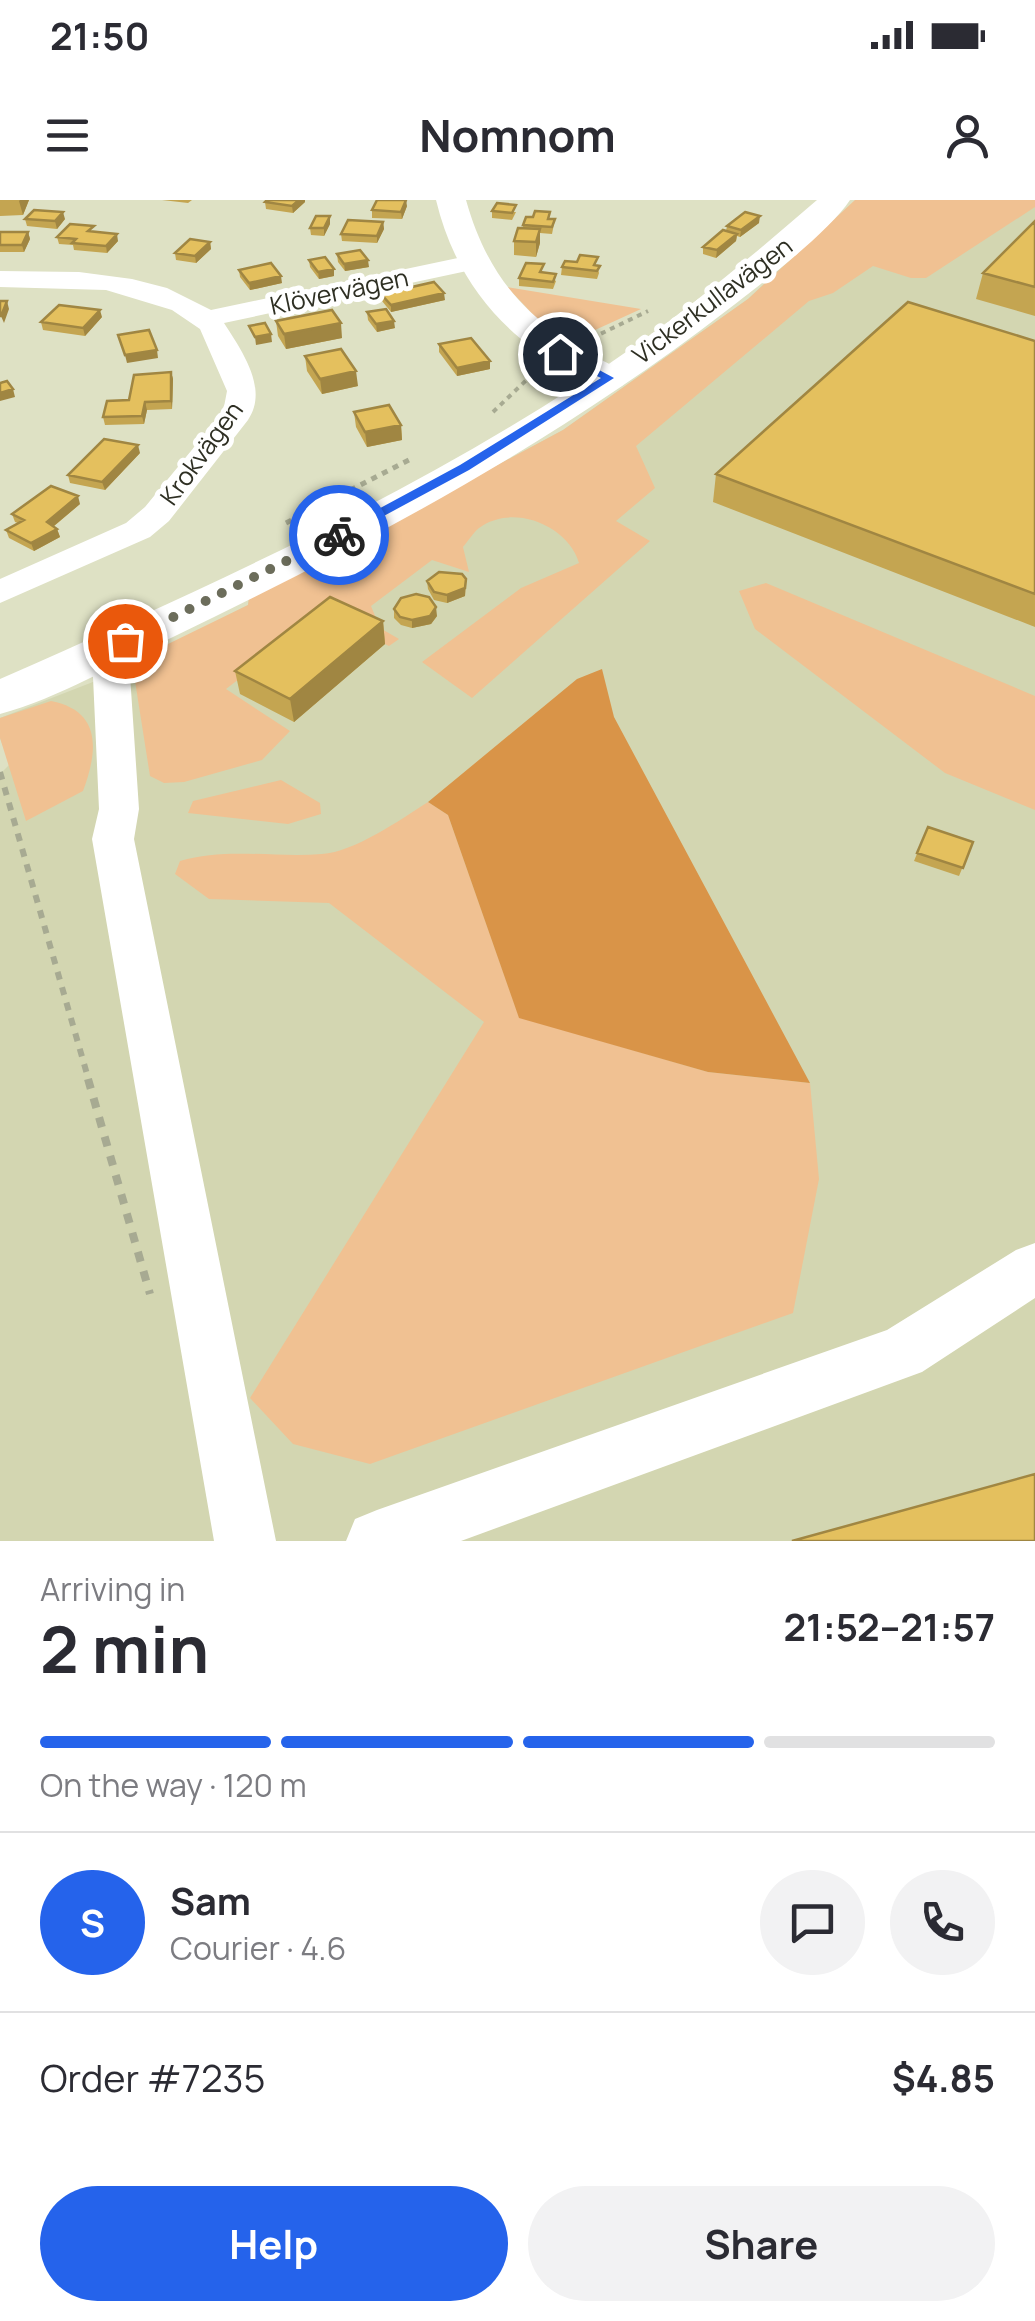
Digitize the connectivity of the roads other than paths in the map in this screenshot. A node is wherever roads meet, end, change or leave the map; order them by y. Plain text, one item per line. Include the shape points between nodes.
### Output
1 (451, 200) edge
2 (835, 200) edge
3 (472, 263) junction
4 (0, 279) edge
5 (207, 318) junction
6 (609, 378) junction
7 (0, 592) edge
8 (95, 656) junction
9 (0, 698) edge
10 (1035, 1268) edge
11 (246, 1541) edge
12 (377, 1541) edge

1 - 3 street
2 - 6 main road, Vickerkullavägen via 740,284
3 - 5 street, Klövervägen
3 - 6 street via 532,335
4 - 5 street via 124,286
5 - 7 street, Krokvägen via 242,380 237,414 138,530
6 - 8 main road, Vickerkullavägen via 448,477
8 - 9 main road, Vickerkullavägen
8 - 11 street via 112,675 119,809 113,839
10 - 12 street via 902,1352

